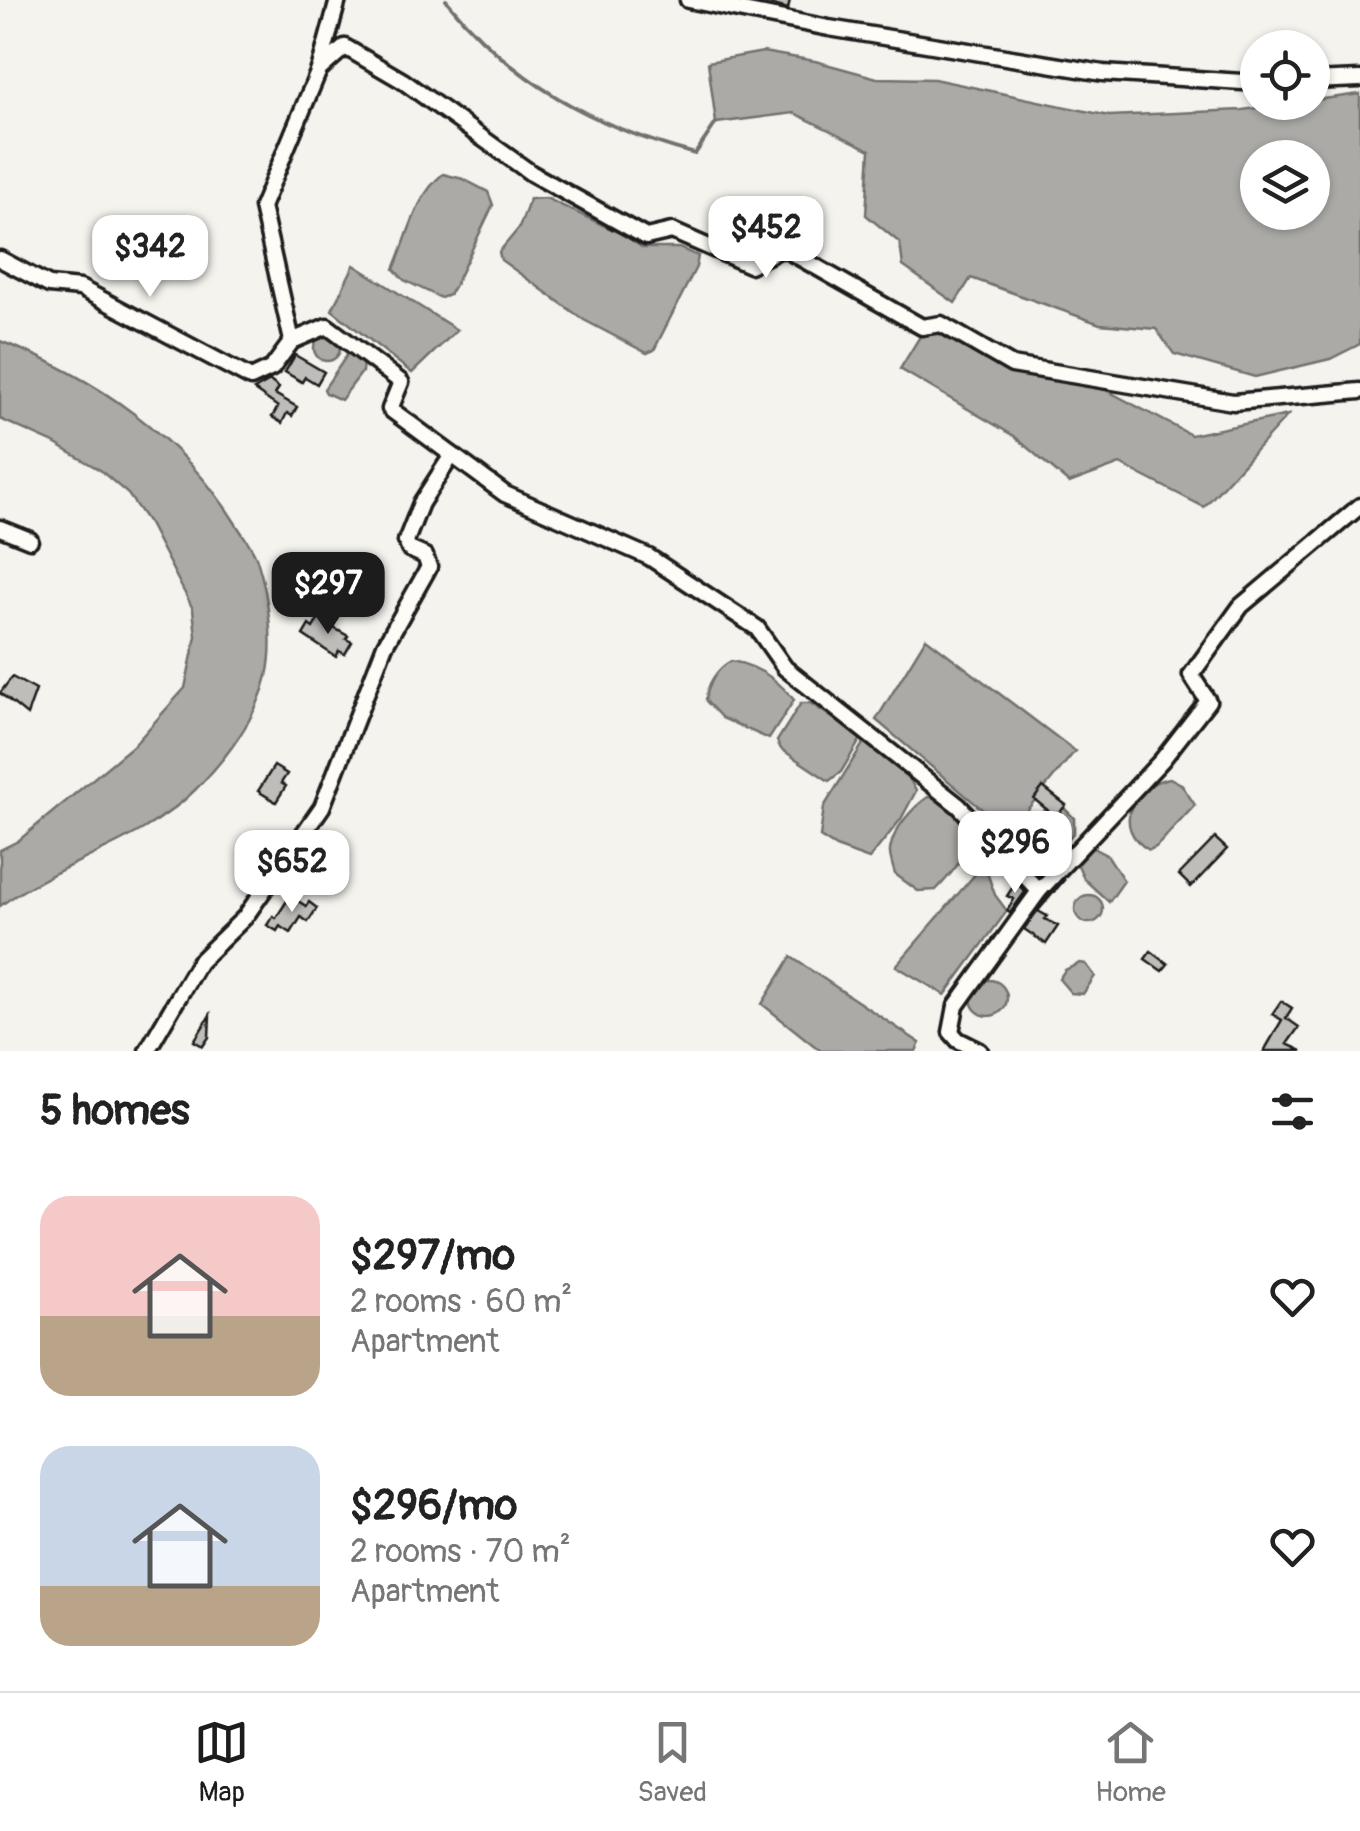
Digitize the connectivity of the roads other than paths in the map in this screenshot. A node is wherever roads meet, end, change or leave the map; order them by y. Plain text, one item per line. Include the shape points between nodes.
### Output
1 (338, 0) edge
2 (688, 0) edge
3 (318, 70) junction
4 (1360, 80) edge
5 (1240, 81) edge
6 (1330, 81) edge
7 (0, 259) edge
8 (292, 341) junction
9 (1360, 392) edge
10 (452, 455) junction
11 (1360, 506) edge
12 (0, 528) edge
13 (30, 540) dead end
14 (1039, 890) junction
15 (147, 1051) edge
16 (980, 1051) edge

1 - 3 street
2 - 5 street via 1103,73
3 - 8 street via 262,207
3 - 9 street via 344,47 531,173 646,237 672,231 750,265 782,248 922,328 942,324 1012,365 1233,402
4 - 6 street
7 - 8 street via 49,284 80,288 251,378 272,368
8 - 10 street via 327,326 368,354 401,382 390,409
10 - 14 street via 505,494 649,557 757,628 785,668 958,806
10 - 15 street via 406,542 429,567 385,645 322,808 245,917 199,962
11 - 14 street via 1241,606 1191,675 1208,701 1162,760
12 - 13 street
14 - 16 street via 956,1006 951,1032

